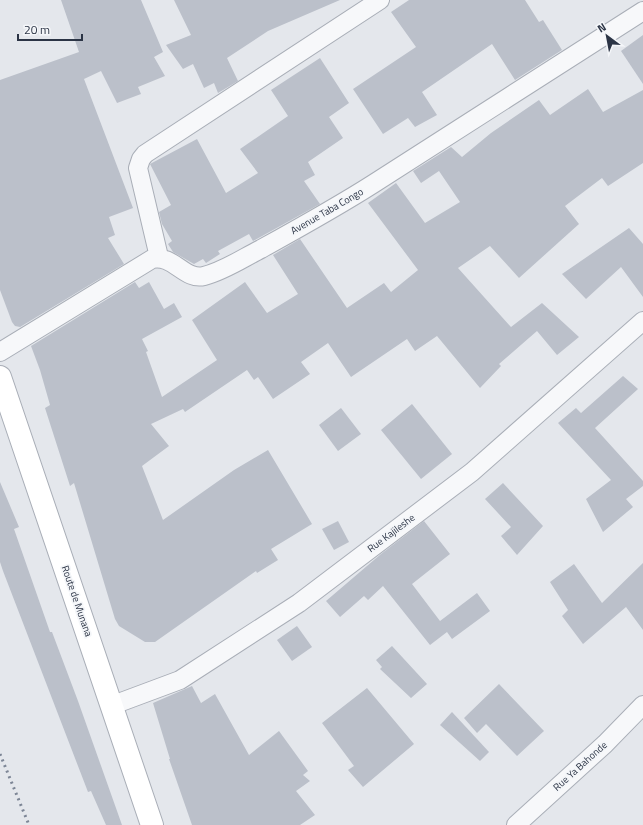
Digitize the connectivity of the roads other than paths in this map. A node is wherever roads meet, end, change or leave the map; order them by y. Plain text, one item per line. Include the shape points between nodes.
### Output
1 (380, 0) edge
2 (643, 11) edge
3 (159, 257) junction
4 (643, 321) edge
5 (0, 352) edge
6 (0, 377) edge
7 (113, 705) junction
8 (643, 705) edge
9 (152, 825) edge
10 (516, 825) edge

1 - 3 street via 145,154 138,168
2 - 3 street, Avenue Taba Congo via 319,218 215,273 200,277
3 - 5 street via 144,263
4 - 7 street, Rue Kajileshe via 472,472 299,603 180,680
6 - 7 main road, Route de Munana
7 - 9 main road, Route de Munana
8 - 10 street, Rue Ya Bahonde via 605,744

